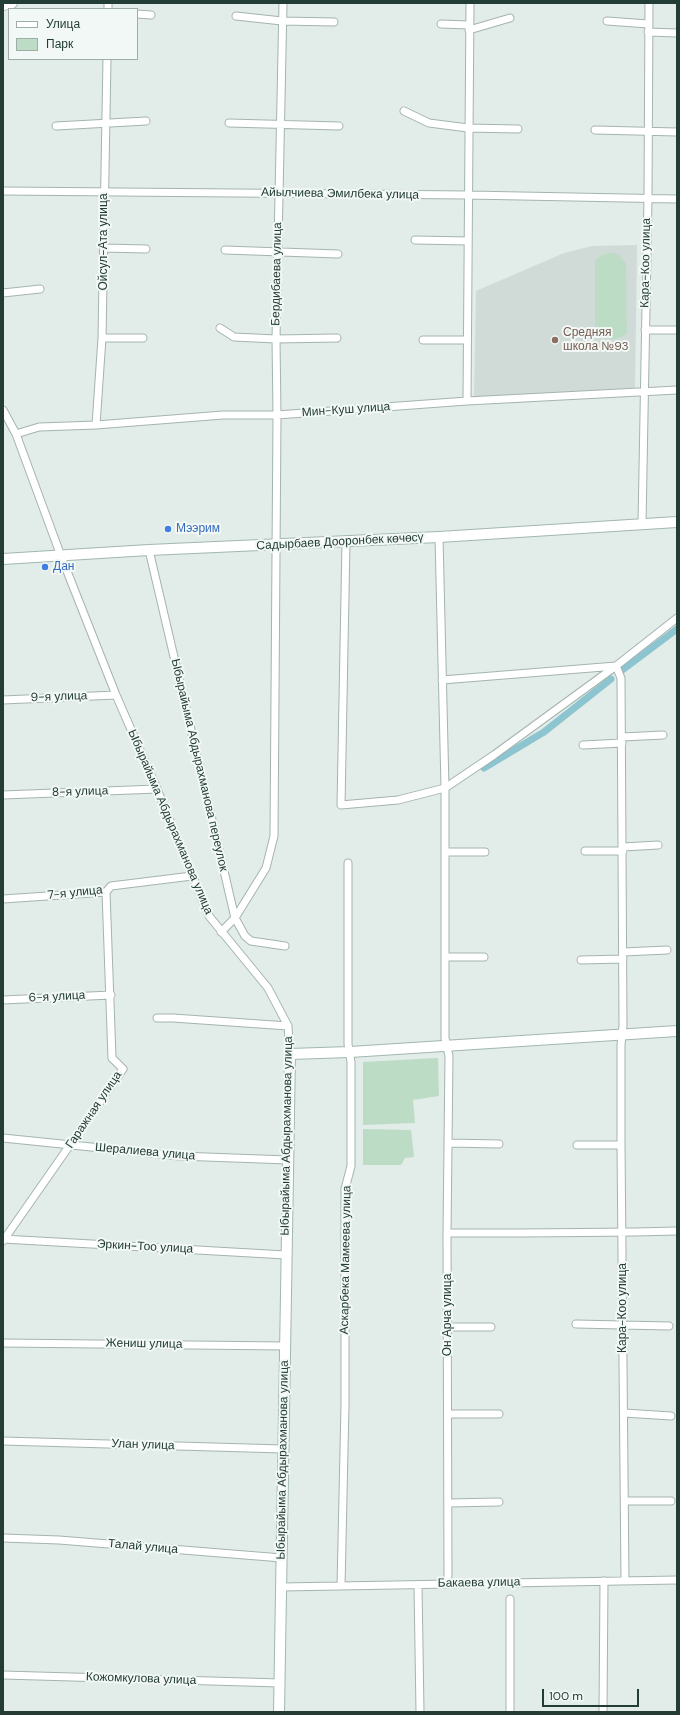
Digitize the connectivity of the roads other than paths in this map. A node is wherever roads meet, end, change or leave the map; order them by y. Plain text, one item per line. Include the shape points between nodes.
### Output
1 (12, 3) edge
2 (283, 3) edge
3 (470, 3) edge
4 (649, 3) edge
5 (3, 5) edge
6 (138, 14) edge
7 (151, 15) dead end
8 (236, 16) dead end
9 (510, 18) dead end
10 (282, 21) junction
11 (607, 21) dead end
12 (334, 22) dead end
13 (441, 24) dead end
14 (648, 24) junction
15 (470, 27) junction
16 (648, 32) junction
17 (677, 33) edge
18 (107, 60) edge
19 (404, 111) dead end
20 (146, 121) dead end
21 (106, 123) junction
22 (229, 123) dead end
23 (279, 125) junction
24 (56, 126) dead end
25 (339, 126) dead end
26 (468, 128) junction
27 (518, 130) dead end
28 (595, 130) dead end
29 (647, 130) junction
30 (677, 132) edge
31 (3, 192) edge
32 (104, 192) junction
33 (279, 193) junction
34 (469, 195) junction
35 (648, 198) junction
36 (677, 199) edge
37 (415, 240) dead end
38 (468, 241) junction
39 (104, 248) junction
40 (146, 249) dead end
41 (225, 250) dead end
42 (277, 253) junction
43 (338, 254) dead end
44 (40, 289) dead end
45 (3, 293) edge
46 (220, 328) dead end
47 (645, 330) junction
48 (677, 330) edge
49 (102, 338) junction
50 (143, 338) dead end
51 (337, 338) dead end
52 (276, 339) junction
53 (423, 340) dead end
54 (468, 340) junction
55 (677, 390) edge
56 (644, 392) junction
57 (467, 401) junction
58 (4, 414) edge
59 (277, 415) junction
60 (96, 425) junction
61 (16, 434) junction
62 (677, 522) edge
63 (642, 524) junction
64 (439, 537) junction
65 (346, 542) junction
66 (276, 545) junction
67 (149, 550) junction
68 (61, 556) junction
69 (3, 559) edge
70 (677, 618) edge
71 (616, 666) junction
72 (442, 680) junction
73 (116, 695) junction
74 (3, 700) edge
75 (663, 735) dead end
76 (622, 740) junction
77 (583, 745) dead end
78 (445, 788) junction
79 (157, 789) junction
80 (3, 795) edge
81 (658, 845) dead end
82 (623, 849) junction
83 (585, 851) dead end
84 (446, 852) junction
85 (485, 852) dead end
86 (348, 863) dead end
87 (192, 876) junction
88 (106, 892) junction
89 (3, 899) edge
90 (236, 918) junction
91 (221, 932) junction
92 (285, 946) dead end
93 (667, 950) dead end
94 (623, 956) junction
95 (484, 957) dead end
96 (446, 958) junction
97 (581, 960) dead end
98 (111, 995) junction
99 (3, 1000) edge
100 (157, 1018) dead end
101 (288, 1026) junction
102 (677, 1031) edge
103 (622, 1035) junction
104 (447, 1046) junction
105 (350, 1052) junction
106 (290, 1054) junction
107 (3, 1138) edge
108 (448, 1143) junction
109 (499, 1144) dead end
110 (577, 1145) dead end
111 (621, 1145) junction
112 (70, 1146) junction
113 (288, 1160) junction
114 (623, 1231) junction
115 (677, 1232) edge
116 (447, 1233) junction
117 (3, 1240) edge
118 (286, 1254) junction
119 (576, 1324) dead end
120 (623, 1325) junction
121 (669, 1326) dead end
122 (448, 1327) junction
123 (491, 1327) dead end
124 (3, 1343) edge
125 (285, 1346) junction
126 (624, 1413) junction
127 (448, 1414) junction
128 (500, 1414) dead end
129 (670, 1416) dead end
130 (3, 1441) edge
131 (283, 1449) junction
132 (670, 1500) dead end
133 (625, 1501) junction
134 (499, 1502) dead end
135 (448, 1503) junction
136 (3, 1538) edge
137 (282, 1558) junction
138 (677, 1580) edge
139 (604, 1581) junction
140 (625, 1581) junction
141 (448, 1584) junction
142 (418, 1585) junction
143 (341, 1586) junction
144 (282, 1587) junction
145 (510, 1598) dead end
146 (3, 1676) edge
147 (280, 1683) junction
148 (279, 1712) edge
149 (420, 1712) edge
150 (510, 1712) edge
151 (603, 1712) edge

1 - 5 street
2 - 10 street, Бердибаева улица
3 - 15 street
4 - 14 street, Кара-Коо улица
6 - 7 street
8 - 10 street
9 - 15 street
10 - 12 street
10 - 23 street, Бердибаева улица
11 - 14 street
13 - 15 street
14 - 16 street, Кара-Коо улица
15 - 26 street
16 - 17 street
16 - 29 street, Кара-Коо улица
18 - 21 street, Ойсул-Ата улица
19 - 26 street via 429,123
20 - 21 street
21 - 24 street
21 - 32 street, Ойсул-Ата улица
22 - 23 street
23 - 25 street
23 - 33 street, Бердибаева улица
26 - 27 street
26 - 34 street
28 - 29 street
29 - 30 street
29 - 35 street, Кара-Коо улица
31 - 32 street, Айылчиева Эмилбека улица
32 - 33 street, Айылчиева Эмилбека улица
32 - 39 street, Ойсул-Ата улица
33 - 34 street, Айылчиева Эмилбека улица
33 - 42 street, Бердибаева улица
34 - 35 street, Айылчиева Эмилбека улица
34 - 38 street
35 - 36 street, Айылчиева Эмилбека улица
35 - 47 street, Кара-Коо улица
37 - 38 street
38 - 54 street
39 - 40 street
39 - 49 street, Ойсул-Ата улица
41 - 42 street
42 - 43 street
42 - 52 street, Бердибаева улица
44 - 45 street
46 - 52 street via 234,337
47 - 48 street
47 - 56 street, Кара-Коо улица
49 - 50 street
49 - 60 street, Ойсул-Ата улица
51 - 52 street
52 - 59 street, Бердибаева улица
53 - 54 street
54 - 57 street
55 - 56 street, Мин-Куш улица
56 - 57 street, Мин-Куш улица
56 - 63 street, Кара-Коо улица
57 - 59 street, Мин-Куш улица
58 - 61 street, Ыбырайыма Абдырахманова улица
59 - 60 street, Мин-Куш улица via 223,415
59 - 66 street, Бердибаева улица
60 - 61 street, Мин-Куш улица via 40,427
61 - 68 street, Ыбырайыма Абдырахманова улица
62 - 63 street, Садырбаев Дооронбек көчөсү
63 - 64 street, Садырбаев Дооронбек көчөсү
64 - 65 street, Садырбаев Дооронбек көчөсү
64 - 72 street, Он Арча улица
65 - 66 street, Садырбаев Дооронбек көчөсү
65 - 78 street via 341,805 398,800
66 - 67 street, Садырбаев Дооронбек көчөсү
66 - 90 street, Бердибаева улица via 274,836 266,868
67 - 68 street, Садырбаев Дооронбек көчөсү
67 - 90 street, Ыбырайыма Абдырахманова переулок
68 - 69 street, Садырбаев Дооронбек көчөсү
68 - 73 street, Ыбырайыма Абдырахманова улица
70 - 71 street
71 - 72 street
71 - 76 street, Кара-Коо улица via 621,678
71 - 78 street
72 - 78 street, Он Арча улица
73 - 74 street, 9-я улица
73 - 79 street, Ыбырайыма Абдырахманова улица
75 - 76 street
76 - 77 street
76 - 82 street, Кара-Коо улица
78 - 84 street, Он Арча улица
79 - 80 street, 8-я улица
79 - 87 street, Ыбырайыма Абдырахманова улица
81 - 82 street
82 - 83 street
82 - 94 street, Кара-Коо улица
84 - 85 street
84 - 96 street, Он Арча улица
86 - 105 street, Аскарбека Мамеева улица
87 - 88 street, 7-я улица via 111,886
87 - 91 street, Ыбырайыма Абдырахманова улица via 209,916
88 - 89 street, 7-я улица
88 - 98 street, Гаражная улица
90 - 91 street, Бердибаева улица
90 - 92 street, Ыбырайыма Абдырахманова переулок via 245,936 251,941
91 - 101 street, Ыбырайыма Абдырахманова улица via 268,988
93 - 94 street
94 - 97 street
94 - 103 street, Кара-Коо улица
95 - 96 street
96 - 104 street, Он Арча улица
98 - 99 street, 6-я улица
98 - 112 street, Гаражная улица via 112,1058 123,1069 71,1141
100 - 101 street
101 - 106 street, Ыбырайыма Абдырахманова улица
102 - 103 street
103 - 104 street
103 - 111 street, Кара-Коо улица
104 - 105 street
104 - 108 street, Он Арча улица
105 - 106 street
105 - 143 street, Аскарбека Мамеева улица via 351,1166 345,1189 345,1397
106 - 113 street, Ыбырайыма Абдырахманова улица
107 - 112 street, Шералиева улица
108 - 109 street
108 - 116 street, Он Арча улица
110 - 111 street
111 - 114 street, Кара-Коо улица
112 - 113 street, Шералиева улица via 179,1156
112 - 117 street, Гаражная улица
113 - 118 street, Ыбырайыма Абдырахманова улица
114 - 115 street
114 - 116 street via 570,1234
114 - 120 street, Кара-Коо улица
116 - 122 street, Он Арча улица
117 - 118 street, Эркин-Тоо улица
118 - 125 street, Ыбырайыма Абдырахманова улица
119 - 120 street
120 - 121 street
120 - 126 street, Кара-Коо улица
122 - 123 street
122 - 127 street, Он Арча улица
124 - 125 street, Жениш улица
125 - 131 street, Ыбырайыма Абдырахманова улица
126 - 129 street
126 - 133 street, Кара-Коо улица
127 - 128 street
127 - 135 street, Он Арча улица
130 - 131 street, Улан улица
131 - 137 street, Ыбырайыма Абдырахманова улица
132 - 133 street
133 - 140 street, Кара-Коо улица
134 - 135 street
135 - 141 street, Он Арча улица
136 - 137 street, Талай улица via 59,1540
137 - 144 street, Ыбырайыма Абдырахманова улица
138 - 140 street, Бакаева улица
139 - 140 street, Бакаева улица
139 - 141 street, Бакаева улица
139 - 151 street
141 - 142 street, Бакаева улица
142 - 143 street, Бакаева улица
142 - 149 street
143 - 144 street, Бакаева улица
144 - 147 street, Ыбырайыма Абдырахманова улица
145 - 150 street
146 - 147 street, Кожомкулова улица
147 - 148 street, Ыбырайыма Абдырахманова улица

